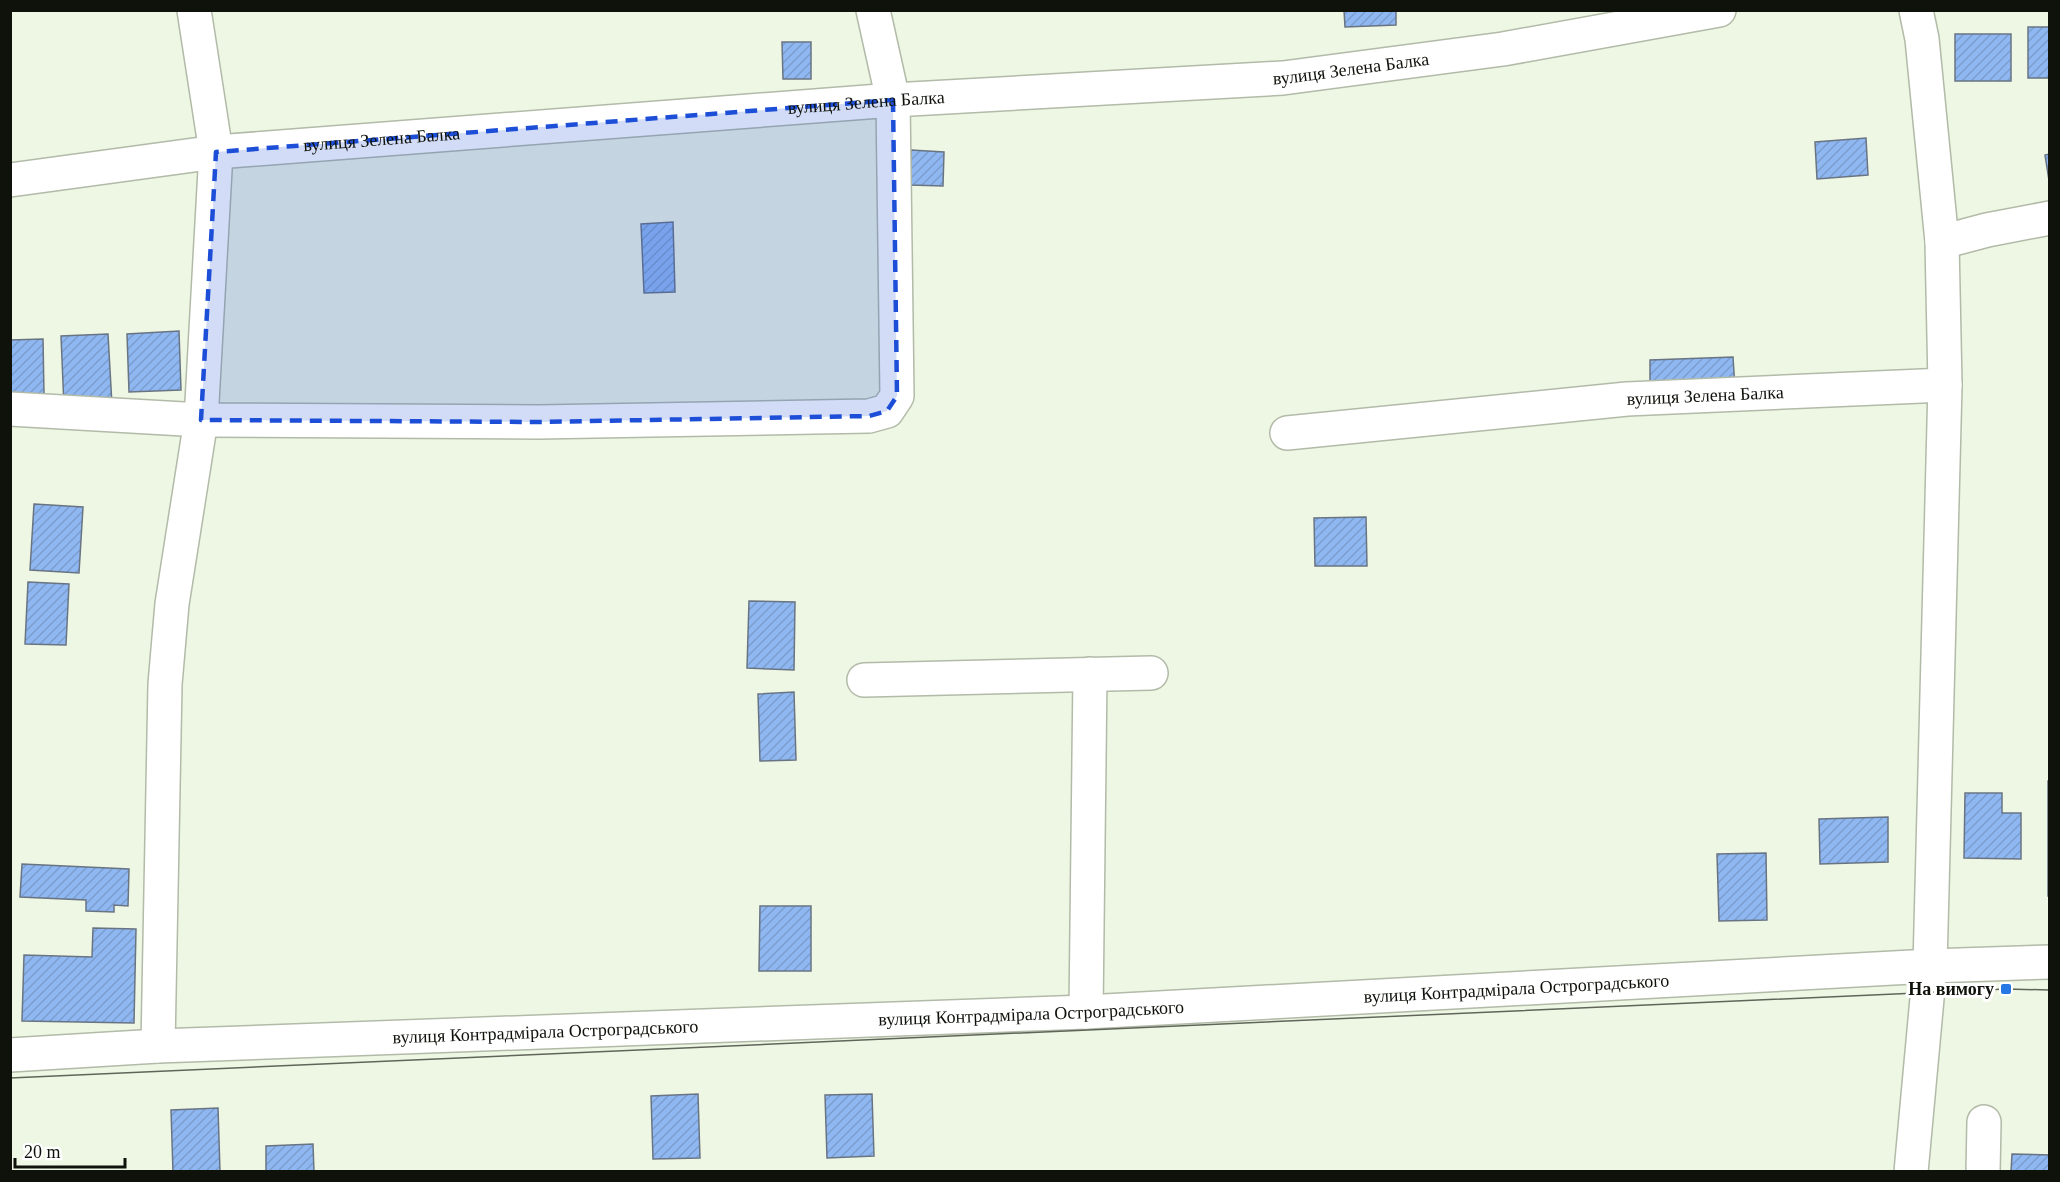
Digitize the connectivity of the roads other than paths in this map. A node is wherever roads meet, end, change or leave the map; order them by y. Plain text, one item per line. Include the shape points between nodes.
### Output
1 (194, 10) edge
2 (873, 10) edge
3 (1719, 10) edge
4 (1916, 10) edge
5 (893, 100) junction
6 (216, 152) junction
7 (10, 180) edge
8 (2049, 218) edge
9 (1942, 242) junction
10 (1945, 385) junction
11 (10, 410) edge
12 (201, 420) junction
13 (1287, 433) dead end
14 (1151, 673) dead end
15 (1090, 674) junction
16 (864, 680) dead end
17 (2049, 962) edge
18 (1930, 966) junction
19 (1086, 1011) junction
20 (158, 1046) junction
21 (10, 1055) edge
22 (1984, 1122) dead end
23 (1911, 1172) edge
24 (1983, 1172) edge

1 - 6 street
2 - 5 street
3 - 5 street, вулиця Зелена Балка via 1503,49 1283,78
4 - 9 street
5 - 6 street, вулиця Зелена Балка
5 - 12 street via 897,396 886,411 869,416 539,422
6 - 7 street, вулиця Зелена Балка
6 - 12 street
8 - 9 street
9 - 10 street
10 - 13 street, вулиця Зелена Балка via 1627,399
10 - 18 street
11 - 12 street
12 - 20 street via 172,604 165,684
14 - 15 street
15 - 16 street
15 - 19 street
17 - 18 street, вулиця Контрадмірала Остроградського
18 - 19 street, вулиця Контрадмірала Остроградського
18 - 23 street
19 - 20 street, вулиця Контрадмірала Остроградського
20 - 21 street, вулиця Контрадмірала Остроградського
22 - 24 street

